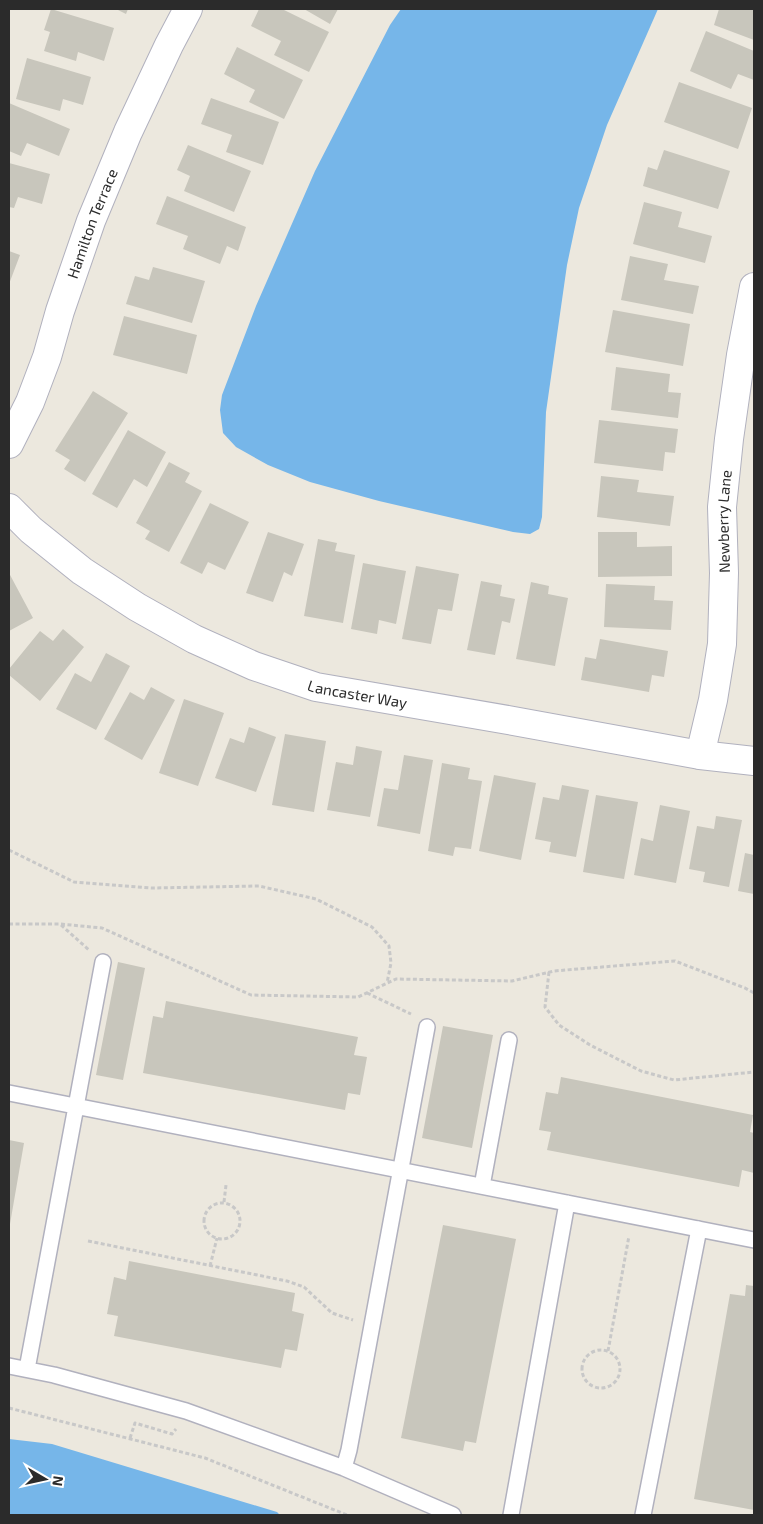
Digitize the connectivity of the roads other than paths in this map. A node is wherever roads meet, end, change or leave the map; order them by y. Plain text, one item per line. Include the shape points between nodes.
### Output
1 (188, 9) edge
2 (754, 287) edge
3 (9, 444) edge
4 (9, 508) edge
5 (700, 756) junction
6 (754, 761) edge
7 (103, 962) road end
8 (427, 1028) road end
9 (509, 1040) dead end
10 (9, 1093) edge
11 (77, 1106) junction
12 (402, 1170) junction
13 (482, 1186) junction
14 (567, 1203) junction
15 (699, 1229) junction
16 (754, 1240) edge
17 (9, 1366) edge
18 (27, 1369) junction
19 (344, 1468) junction
20 (453, 1515) edge
21 (511, 1515) edge
22 (643, 1515) edge

1 - 3 street, Hamilton Terrace via 128,132 91,221 47,357
2 - 5 street, Newberry Lane via 741,355 723,498 722,644
4 - 5 street, Lancaster Way via 82,571 137,607 194,639 254,666 316,687
5 - 6 street, Lancaster Way
7 - 11 lane
8 - 12 lane
9 - 13 lane
10 - 11 lane
11 - 12 lane
11 - 18 lane
12 - 13 lane
12 - 19 lane
13 - 14 lane
14 - 15 lane
14 - 21 lane
15 - 16 lane
15 - 22 lane
17 - 18 lane
18 - 19 lane via 181,1409
19 - 20 lane

